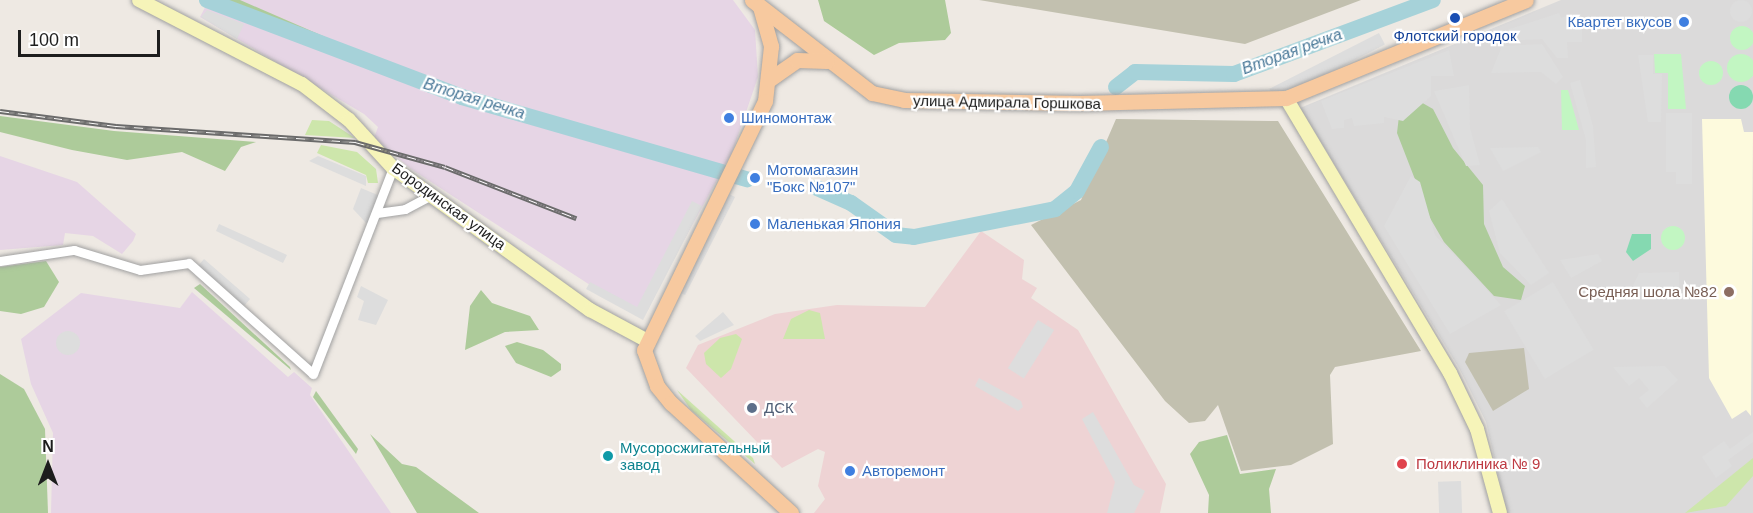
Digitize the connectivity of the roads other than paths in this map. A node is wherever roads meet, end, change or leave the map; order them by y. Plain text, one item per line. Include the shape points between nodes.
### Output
1 (140, 0) edge
2 (1526, 0) edge
3 (755, 3) edge
4 (828, 61) junction
5 (771, 79) junction
6 (1286, 98) junction
7 (393, 168) junction
8 (433, 194) junction
9 (377, 213) junction
10 (0, 261) edge
11 (643, 339) junction
12 (783, 513) edge
13 (791, 513) edge
14 (1500, 513) edge

1 - 7 main road, Бородинская улица via 302,84 350,120
2 - 6 main road, улица Адмирала Горшкова
3 - 4 main road, улица Адмирала Горшкова
3 - 5 main road via 770,37
4 - 5 main road via 797,60
4 - 6 main road, улица Адмирала Горшкова via 872,93 904,100
5 - 11 main road via 734,164
6 - 14 main road via 1450,373 1478,429
7 - 8 main road, Бородинская улица
7 - 9 street
8 - 9 street via 405,209
8 - 11 main road, Бородинская улица via 590,310
9 - 10 street via 313,374 189,263 140,270 75,250
11 - 12 main road via 639,363 651,390
11 - 13 main road via 645,359 657,386

